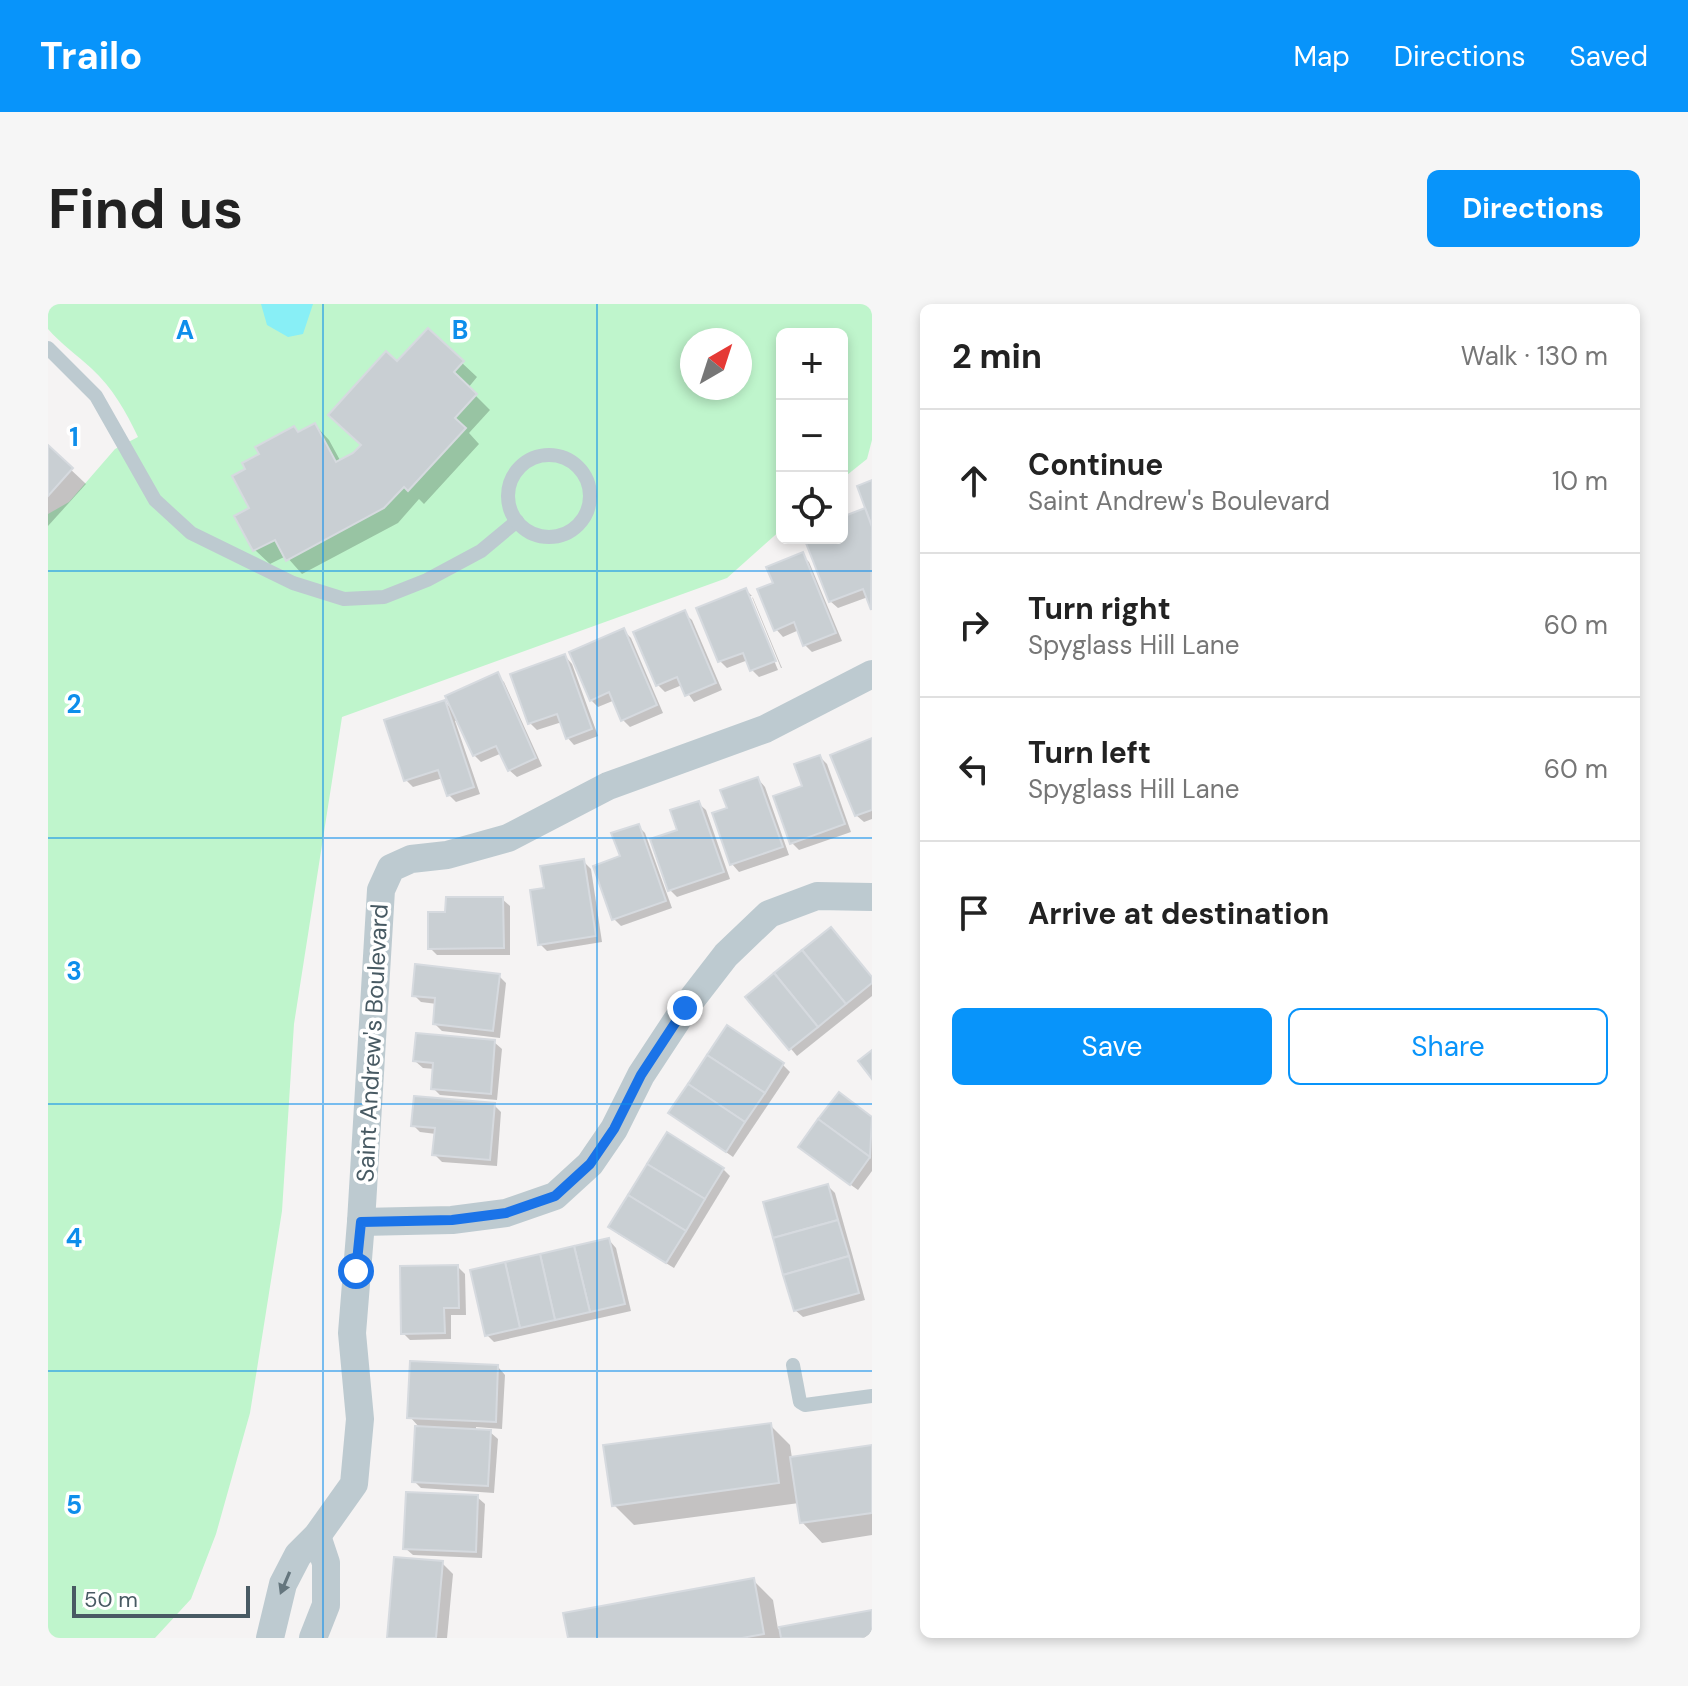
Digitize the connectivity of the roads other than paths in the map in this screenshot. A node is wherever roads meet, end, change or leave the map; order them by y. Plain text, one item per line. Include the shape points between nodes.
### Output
1 (48, 348) edge
2 (517, 521) junction
3 (872, 674) edge
4 (872, 897) edge
5 (361, 1222) junction
6 (793, 1365) dead end
7 (872, 1396) edge
8 (317, 1536) junction
9 (326, 1605) junction
10 (270, 1638) edge
11 (313, 1638) edge
12 (336, 1638) edge

1 - 2 lane via 96,396 155,500 191,533 293,583 344,599 384,597 481,551
2 - 2 lane via 534,534 549,537 571,531 590,504 590,489 579,468 563,456 549,454 525,461 508,488
3 - 5 street, Saint Andrew's Boulevard via 765,729 608,786 508,838 391,868 381,890
4 - 5 street via 817,896 769,914 726,955 685,1008 590,1164 555,1196 506,1213
5 - 8 street, Saint Andrew's Boulevard via 352,1333 360,1419 354,1484
6 - 7 lane via 805,1405
8 - 9 street via 326,1563
8 -> 10 street, Saint Andrew's Boulevard via 298,1555 283,1584
9 - 11 street
9 - 12 street

